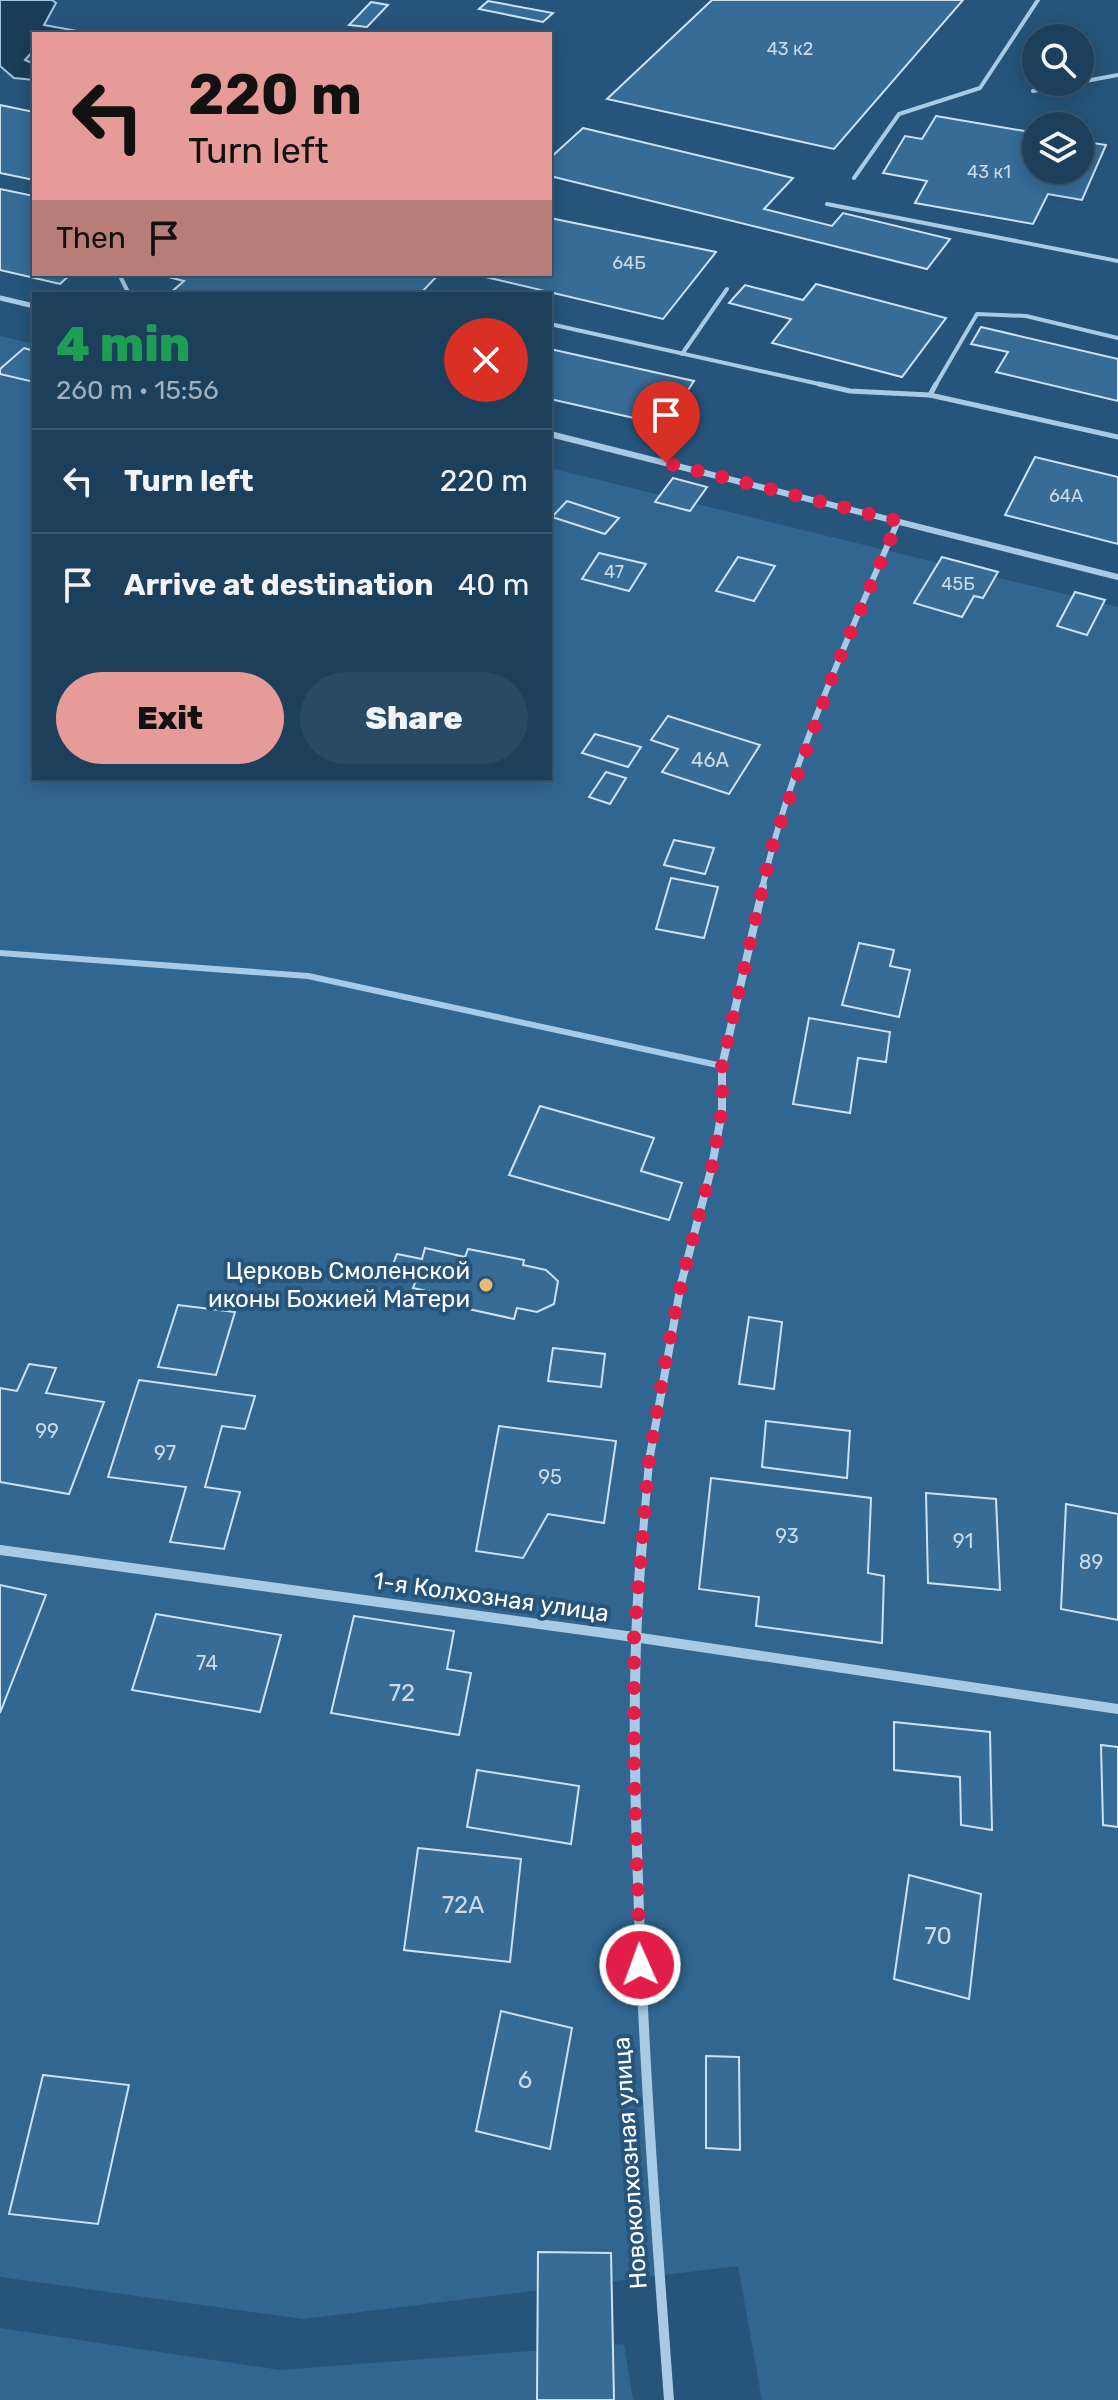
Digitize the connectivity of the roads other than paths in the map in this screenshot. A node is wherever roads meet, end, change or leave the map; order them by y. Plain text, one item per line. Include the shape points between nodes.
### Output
1 (1038, 0) edge
2 (1118, 75) edge
3 (1094, 79) edge
4 (854, 178) dead end
5 (827, 204) dead end
6 (1118, 261) edge
7 (727, 289) dead end
8 (0, 298) edge
9 (32, 306) edge
10 (552, 324) edge
11 (1118, 338) edge
12 (682, 354) junction
13 (930, 395) junction
14 (552, 434) edge
15 (1118, 437) edge
16 (898, 521) junction
17 (1118, 577) edge
18 (0, 953) edge
19 (722, 1066) junction
20 (0, 1550) edge
21 (634, 1637) junction
22 (1118, 1709) edge
23 (669, 2400) edge

1 - 4 lane via 980,88 899,114
2 - 3 lane
5 - 6 lane
7 - 12 lane
8 - 9 street
10 - 12 lane
11 - 13 lane via 990,310 977,314
12 - 13 lane via 850,391
13 - 15 lane
14 - 16 street
16 - 17 street
16 - 19 street, Новоколхозная улица via 834,672 772,847
18 - 19 lane via 308,976
19 - 21 street, Новоколхозная улица via 722,1111 681,1284 649,1461
20 - 21 street, 1-я Колхозная улица
21 - 22 street, 1-я Колхозная улица
21 - 23 street, Новоколхозная улица via 643,2056

